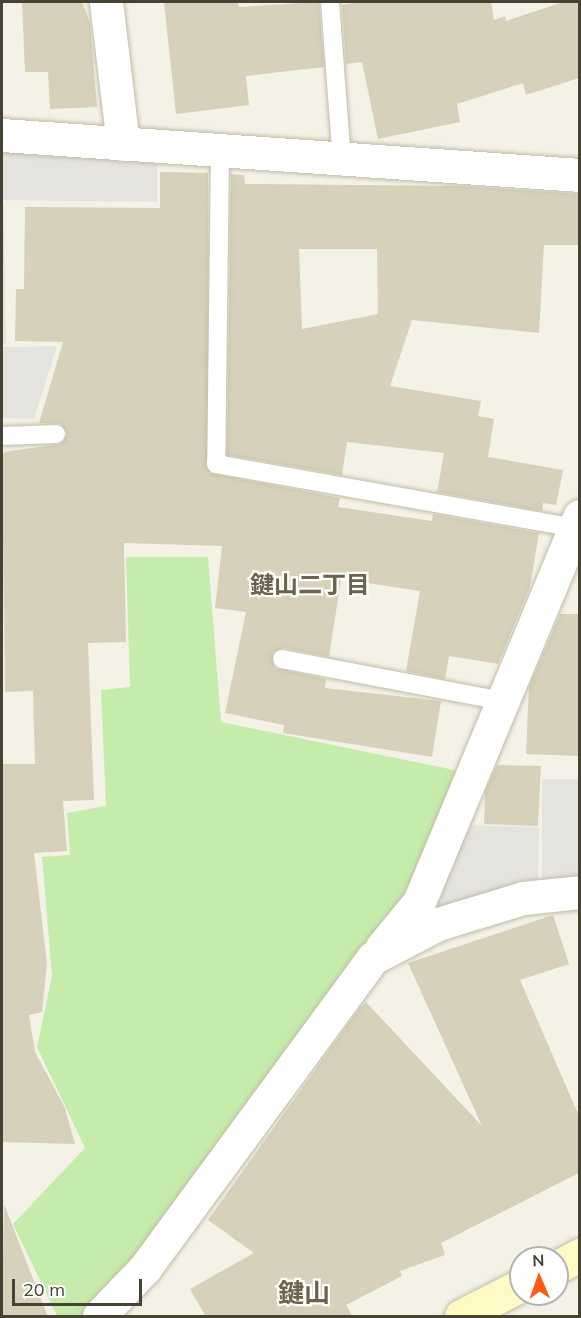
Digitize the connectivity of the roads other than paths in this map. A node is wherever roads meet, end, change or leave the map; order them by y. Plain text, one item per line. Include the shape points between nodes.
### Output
1 (106, 2) edge
2 (330, 2) edge
3 (2, 135) edge
4 (123, 144) junction
5 (220, 152) junction
6 (342, 160) junction
7 (579, 175) edge
8 (56, 434) dead end
9 (2, 436) edge
10 (577, 522) edge
11 (282, 659) dead end
12 (502, 701) junction
13 (579, 892) edge
14 (373, 958) junction
15 (509, 1291) edge
16 (99, 1317) edge
17 (461, 1317) edge

1 - 4 street
2 - 6 lane
3 - 4 street
4 - 5 street
5 - 6 street
5 - 10 lane via 216,464
6 - 7 street
8 - 9 lane
10 - 12 street
11 - 12 lane
12 - 14 street via 419,902
13 - 14 street via 523,898 438,924
14 - 16 street via 145,1268
15 - 17 main road

